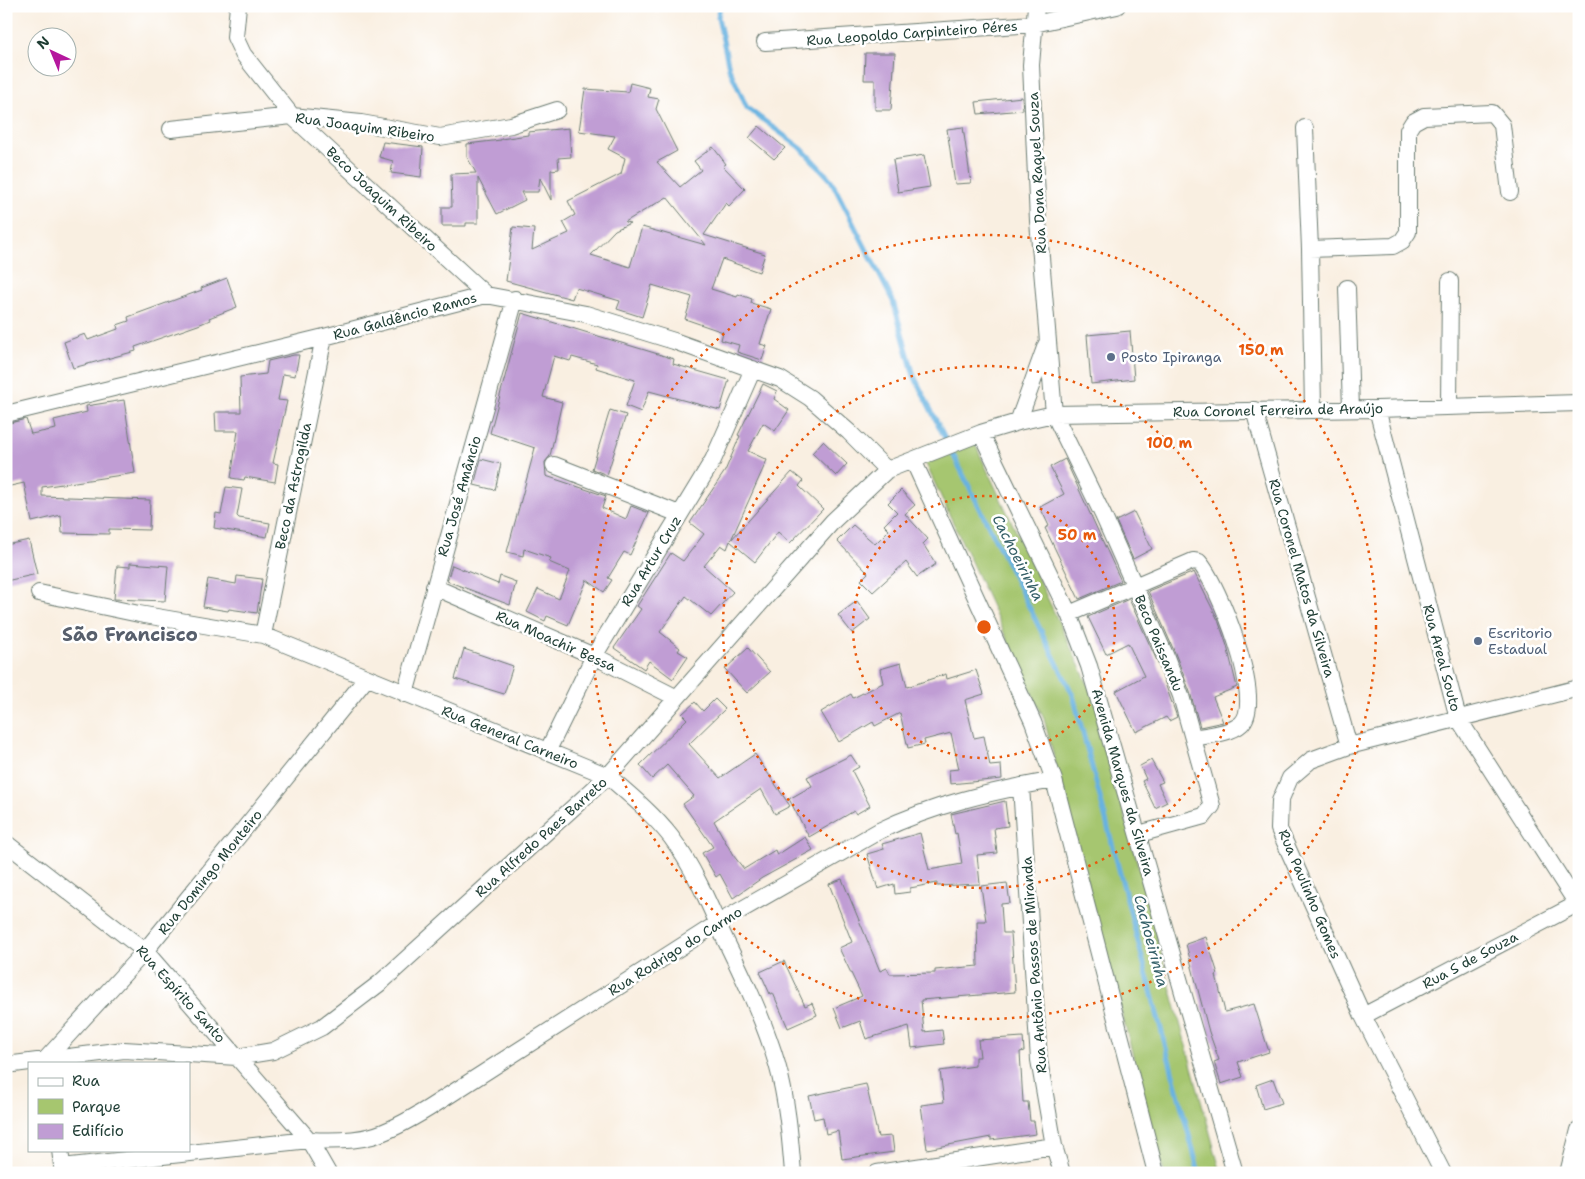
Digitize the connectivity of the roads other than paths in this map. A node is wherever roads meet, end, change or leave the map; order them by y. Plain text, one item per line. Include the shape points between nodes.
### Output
1 (238, 6) edge
2 (1036, 6) edge
3 (1117, 6) edge
4 (1034, 24) junction
5 (765, 42) dead end
6 (557, 110) dead end
7 (292, 116) junction
8 (1305, 128) dead end
9 (171, 129) dead end
10 (1510, 192) dead end
11 (1310, 249) junction
12 (1450, 281) dead end
13 (1347, 288) dead end
14 (486, 295) junction
15 (515, 299) junction
16 (324, 337) junction
17 (1048, 340) junction
18 (753, 369) junction
19 (1579, 403) edge
20 (1449, 406) junction
21 (1313, 409) junction
22 (1351, 409) junction
23 (1254, 410) junction
24 (1377, 410) junction
25 (6, 414) edge
26 (1054, 414) junction
27 (1018, 422) junction
28 (973, 436) junction
29 (918, 458) junction
30 (554, 465) dead end
31 (887, 470) junction
32 (679, 514) junction
33 (1135, 586) junction
34 (434, 587) junction
35 (39, 594) dead end
36 (1068, 614) junction
37 (263, 635) junction
38 (594, 656) junction
39 (366, 679) junction
40 (1579, 688) edge
41 (404, 694) junction
42 (677, 698) junction
43 (1458, 718) junction
44 (1193, 738) junction
45 (1349, 746) junction
46 (547, 752) junction
47 (608, 776) junction
48 (1054, 780) junction
49 (1021, 786) junction
50 (1139, 834) junction
51 (6, 843) edge
52 (1578, 905) edge
53 (718, 923) junction
54 (145, 951) junction
55 (1363, 1016) junction
56 (237, 1057) junction
57 (46, 1061) edge
58 (28, 1063) edge
59 (6, 1065) edge
60 (1579, 1130) edge
61 (308, 1140) junction
62 (1054, 1146) junction
63 (60, 1152) edge
64 (63, 1170) edge
65 (328, 1173) edge
66 (793, 1173) edge
67 (877, 1173) edge
68 (1062, 1173) edge
69 (1156, 1173) edge
70 (1235, 1173) edge
71 (1443, 1173) edge
72 (1568, 1173) edge

1 - 7 street, Beco Joaquim Ribeiro via 235,37 243,54
2 - 4 street, Rua Dona Raquel Souza
3 - 4 street, Rua Leopoldo Carpinteiro Péres
4 - 5 street, Rua Leopoldo Carpinteiro Péres
4 - 17 street, Rua Dona Raquel Souza via 1031,65 1038,221
6 - 7 street, Rua Joaquim Ribeiro via 511,125 440,137 361,123
7 - 9 street, Rua Joaquim Ribeiro
7 - 14 street, Beco Joaquim Ribeiro
8 - 11 street
10 - 11 street via 1502,125 1497,117 1492,113 1424,116 1413,122 1408,130 1408,232 1402,241 1393,246
11 - 21 street
12 - 20 street
13 - 22 street
14 - 15 street, Rua Galdêncio Ramos
14 - 16 street, Rua Galdêncio Ramos
15 - 18 street, Rua Galdêncio Ramos via 586,314
15 - 34 street, Rua José Amâncio
16 - 25 street, Rua Galdêncio Ramos
16 - 37 street, Beco da Astrogilda
17 - 26 street, Rua Dona Raquel Souza
17 - 27 street, Rua Dona Raquel Souza
18 - 31 street, Rua Galdêncio Ramos via 780,379 810,398
18 - 32 street, Rua Artur Cruz via 713,460
19 - 20 street, Rua Coronel Ferreira de Araújo
20 - 24 street, Rua Coronel Ferreira de Araújo
21 - 22 street, Rua Coronel Ferreira de Araújo
21 - 23 street, Rua Coronel Ferreira de Araújo
22 - 24 street, Rua Coronel Ferreira de Araújo
23 - 26 street, Rua Coronel Ferreira de Araújo
23 - 45 street, Rua Coronel Matos da Silveira
24 - 43 street, Rua Areal Souto
26 - 27 street, Rua Coronel Ferreira de Araújo
26 - 33 street, Beco Paissandu
27 - 28 street, Rua Coronel Ferreira de Araújo
28 - 29 street, Rua Coronel Ferreira de Araújo
28 - 36 street, Avenida Marques da Silveira
29 - 31 street, Rua Alfredo Paes Barreto
29 - 48 street via 1033,722
30 - 32 street
31 - 42 street, Rua Alfredo Paes Barreto via 833,521
32 - 38 street, Rua Artur Cruz
33 - 36 street
33 - 44 street, Beco Paissandu via 1181,696
33 - 44 street via 1194,561 1199,562 1231,626 1248,692 1246,717 1235,728
34 - 38 street, Rua Moachir Bessa
34 - 41 street, Rua José Amâncio
35 - 37 street, Rua General Carneiro
36 - 50 street, Avenida Marques da Silveira via 1089,666
37 - 39 street, Rua General Carneiro
38 - 42 street, Rua Moachir Bessa
38 - 46 street, Rua Artur Cruz
39 - 41 street, Rua General Carneiro
39 - 54 street, Rua Domingo Monteiro
40 - 43 street, Rua Paulinho Gomes
41 - 46 street, Rua General Carneiro
42 - 47 street, Rua Alfredo Paes Barreto
43 - 45 street, Rua Paulinho Gomes
43 - 52 street, Rua Areal Souto
44 - 50 street, Beco Paissandu via 1212,806 1209,812
45 - 55 street, Rua Paulinho Gomes via 1312,760 1290,778 1280,802 1279,829
46 - 47 street, Rua General Carneiro
47 - 53 street, Rua General Carneiro via 671,837 690,866
47 - 56 street, Rua Alfredo Paes Barreto via 348,1009 288,1045
48 - 49 street, Rua Rodrigo do Carmo
48 - 69 street
49 - 53 street, Rua Rodrigo do Carmo via 946,804 905,818
49 - 62 street, Rua Antônio Passos de Miranda via 1039,1060
50 - 70 street, Avenida Marques da Silveira
51 - 54 street, Rua Espírito Santo
52 - 55 street, Rua S de Souza
53 - 61 street, Rua Rodrigo do Carmo via 400,1126 376,1136 346,1142
53 - 66 street, Rua General Carneiro via 757,1007 777,1065 788,1118
54 - 56 street, Rua Espírito Santo
54 - 57 street, Rua Domingo Monteiro
55 - 71 street, Rua Paulinho Gomes
56 - 57 street, Rua Alfredo Paes Barreto via 153,1050 86,1054
56 - 61 street, Rua Espírito Santo
58 - 59 street, Rua Alfredo Paes Barreto
60 - 72 street
61 - 64 street, Rua Rodrigo do Carmo
61 - 65 street, Rua Espírito Santo
62 - 67 street
62 - 68 street, Rua Antônio Passos de Miranda
63 - 64 street

